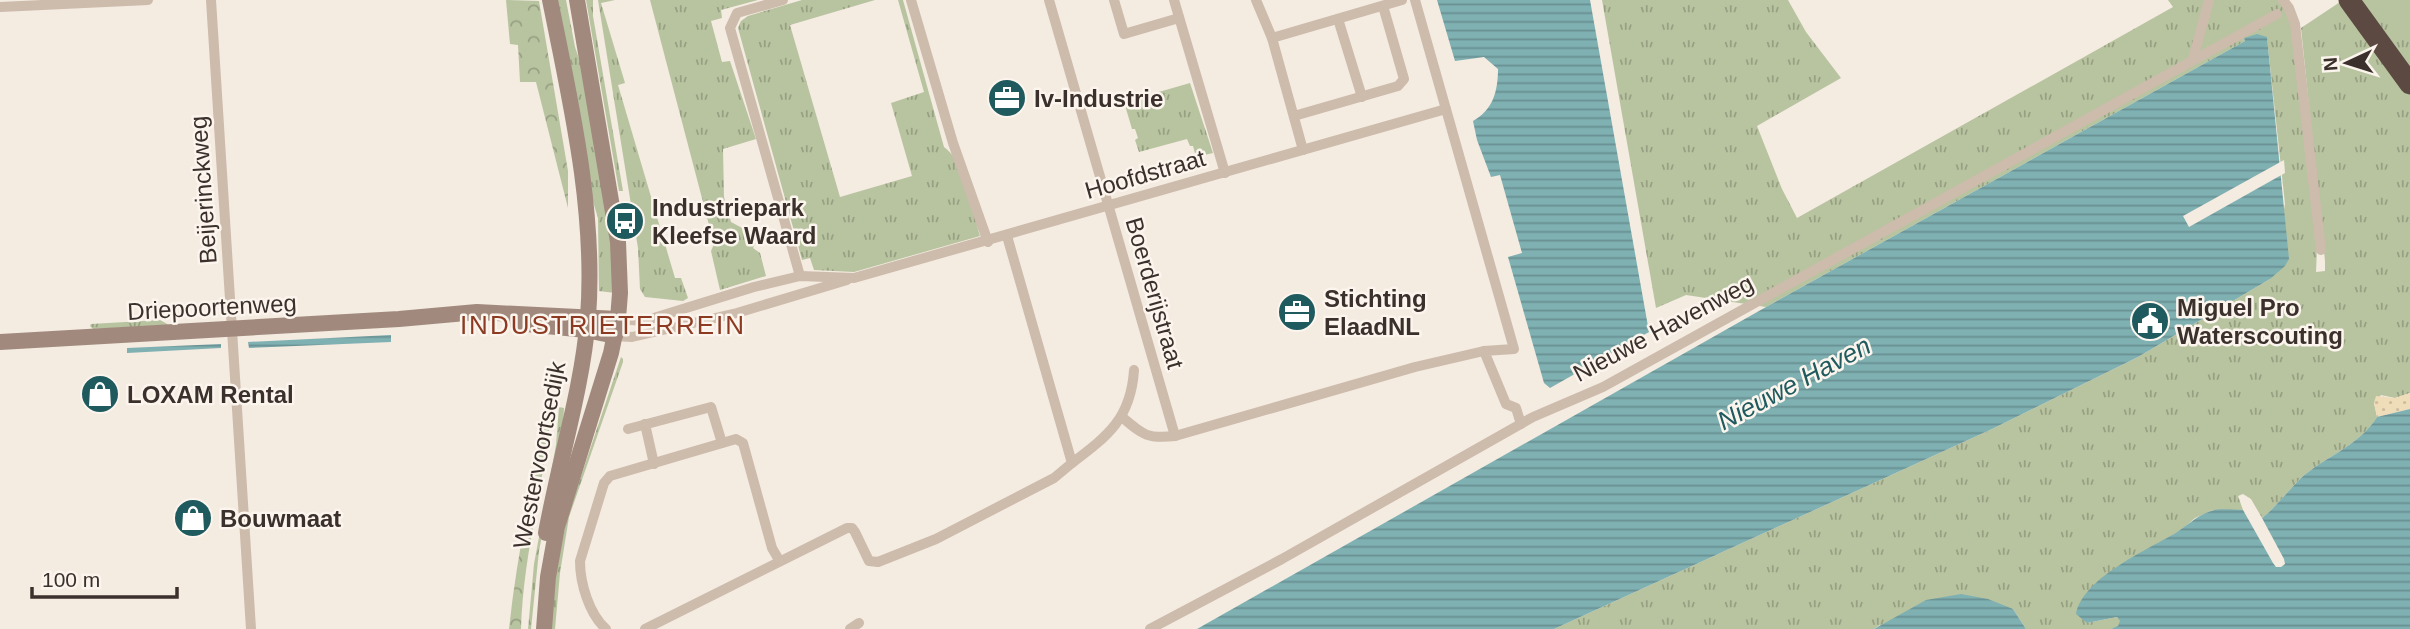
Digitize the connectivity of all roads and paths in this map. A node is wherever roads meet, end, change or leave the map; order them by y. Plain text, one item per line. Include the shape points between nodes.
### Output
1 (148, 0) edge
2 (211, 0) edge
3 (550, 0) edge
4 (577, 0) edge
5 (783, 0) edge
6 (911, 0) edge
7 (1049, 0) edge
8 (1114, 0) edge
9 (1174, 0) edge
10 (1256, 0) edge
11 (1402, 0) edge
12 (1415, 0) edge
13 (2209, 0) edge
14 (2283, 0) edge
15 (2349, 0) edge
16 (2367, 0) edge
17 (33, 3) edge
18 (0, 6) edge
19 (1383, 6) junction
20 (2277, 14) dead end
21 (1179, 18) junction
22 (1338, 19) junction
23 (1272, 38) junction
24 (2193, 59) junction
25 (2410, 61) edge
26 (2410, 84) edge
27 (1362, 97) junction
28 (1446, 109) junction
29 (1294, 116) junction
30 (1303, 150) junction
31 (1225, 173) junction
32 (1108, 206) junction
33 (1007, 236) junction
34 (988, 242) junction
35 (2321, 250) dead end
36 (800, 276) junction
37 (855, 278) junction
38 (706, 303) junction
39 (710, 318) junction
40 (587, 323) junction
41 (232, 328) junction
42 (617, 328) junction
43 (0, 342) edge
44 (1484, 351) junction
45 (1134, 370) dead end
46 (1122, 417) junction
47 (645, 424) junction
48 (1521, 424) junction
49 (628, 429) dead end
50 (1174, 436) junction
51 (722, 443) junction
52 (1072, 463) junction
53 (654, 464) junction
54 (779, 560) junction
55 (251, 629) edge
56 (535, 629) edge
57 (544, 629) edge
58 (606, 629) edge
59 (645, 629) edge
60 (1150, 629) edge

1 - 17 street
2 - 41 street, Beijerinckweg
3 - 40 main road, Westervoortsedijk via 580,164 587,230
4 - 42 main road, Westervoortsedijk via 620,258
5 - 36 street via 737,13 730,28
6 - 34 street
7 - 32 street, Boerderijstraat
8 - 21 street via 1124,34
9 - 21 street
10 - 23 street
11 - 19 street
12 - 28 street
13 - 24 street
14 - 35 street via 2295,24
15 - 26 highway
16 - 25 highway
17 - 18 street
19 - 22 street
19 - 27 street via 1404,79 1398,86
20 - 24 street, Nieuwe Havenweg
21 - 31 street
22 - 23 street
22 - 27 street
23 - 29 street
24 - 48 street, Nieuwe Havenweg via 1603,387
27 - 29 street
28 - 30 street, Hoofdstraat
28 - 44 street via 1514,349
29 - 30 street
30 - 31 street, Hoofdstraat
31 - 32 street, Hoofdstraat
32 - 33 street, Hoofdstraat
32 - 50 street, Boerderijstraat
33 - 34 street, Hoofdstraat
33 - 52 street
34 - 37 street, Hoofdstraat
36 - 37 street, Hoofdstraat
36 - 38 street, Hoofdstraat
37 - 39 street, Hoofdstraat
38 - 39 street
38 - 42 street
39 - 42 street via 632,337
40 - 41 main road, Driepoortenweg via 427,316
40 - 42 main road, Driepoortenweg
40 - 56 main road, Westervoortsedijk via 551,501
41 - 43 main road, Driepoortenweg
41 - 55 street, Beijerinckweg
42 - 57 main road, Westervoortsedijk via 557,527
44 - 48 street via 1506,404 1516,408
44 - 50 street
45 - 46 street
46 - 50 street via 1143,435
46 - 52 street via 1105,438
47 - 49 street
47 - 51 street via 711,407
47 - 53 street
48 - 60 street, Nieuwe Havenweg
51 - 53 street
51 - 54 street via 736,439 743,443
52 - 54 street via 1054,478 936,539 878,562 869,561 852,528
53 - 58 street via 610,476 604,483 580,561 588,598 597,621
54 - 59 street

